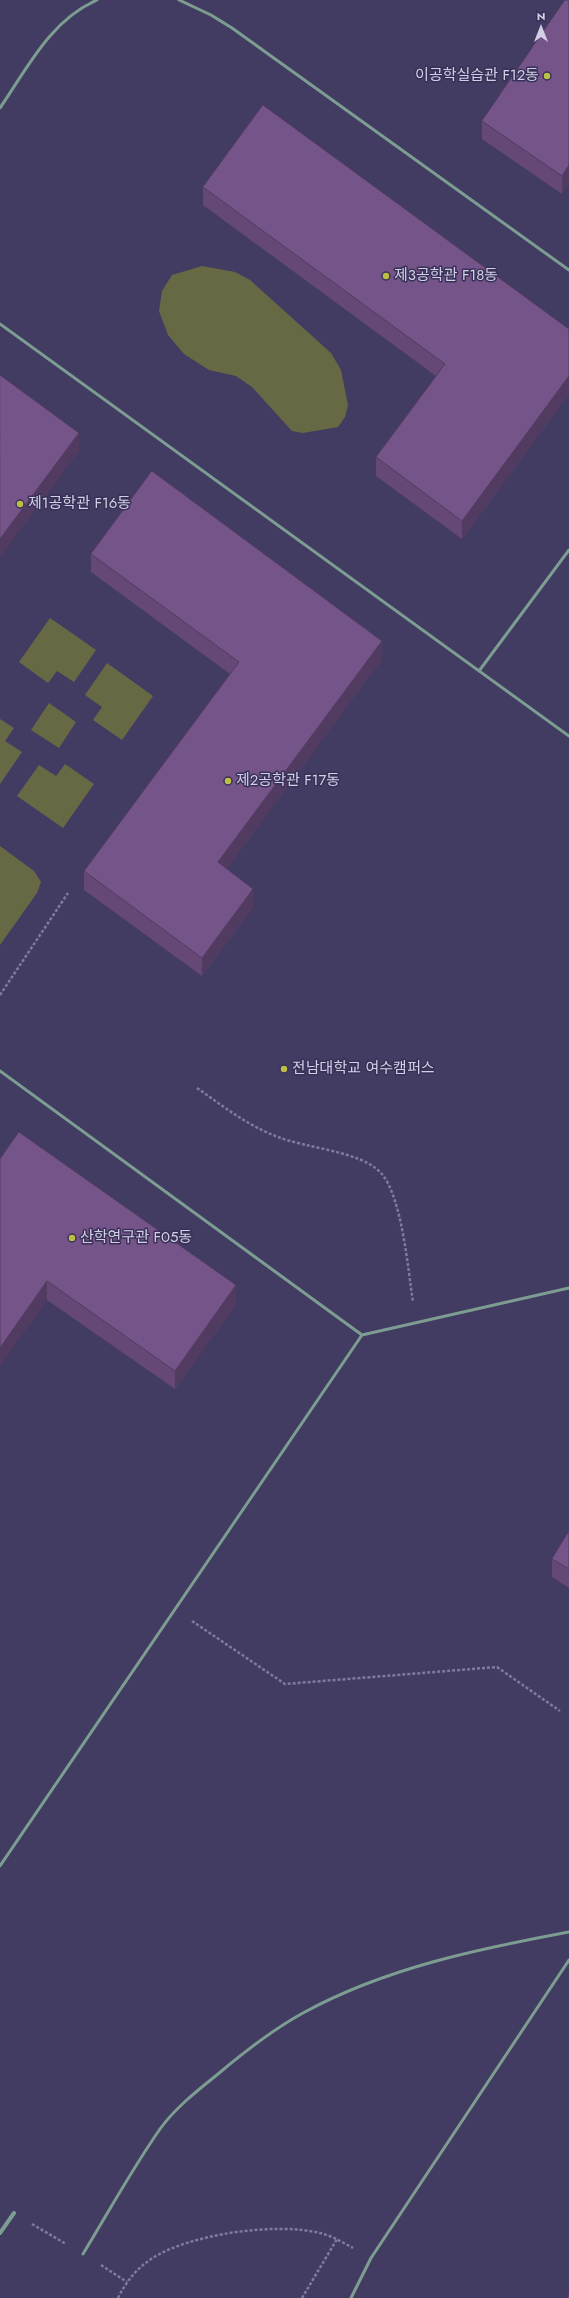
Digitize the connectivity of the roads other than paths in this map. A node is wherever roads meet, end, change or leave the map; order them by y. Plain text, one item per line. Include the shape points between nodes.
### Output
1 (97, 0) edge
2 (179, 0) edge
3 (0, 108) edge
4 (569, 270) edge
5 (0, 324) edge
6 (569, 550) edge
7 (479, 671) junction
8 (569, 736) edge
9 (0, 1071) edge
10 (569, 1288) edge
11 (362, 1335) junction
12 (0, 1866) edge
13 (569, 1932) edge
14 (569, 1960) edge
15 (14, 2213) road end
16 (0, 2233) edge
17 (83, 2254) road end
18 (351, 2298) edge

1 - 3 lane via 76,10 54,29
2 - 4 lane via 232,28
5 - 7 lane
6 - 7 lane
7 - 8 lane
9 - 11 lane
10 - 11 lane
11 - 12 lane
13 - 17 lane via 459,1955 400,1972 350,1990 302,2013 264,2038 200,2088 161,2128
14 - 18 lane via 371,2258
15 - 16 street

